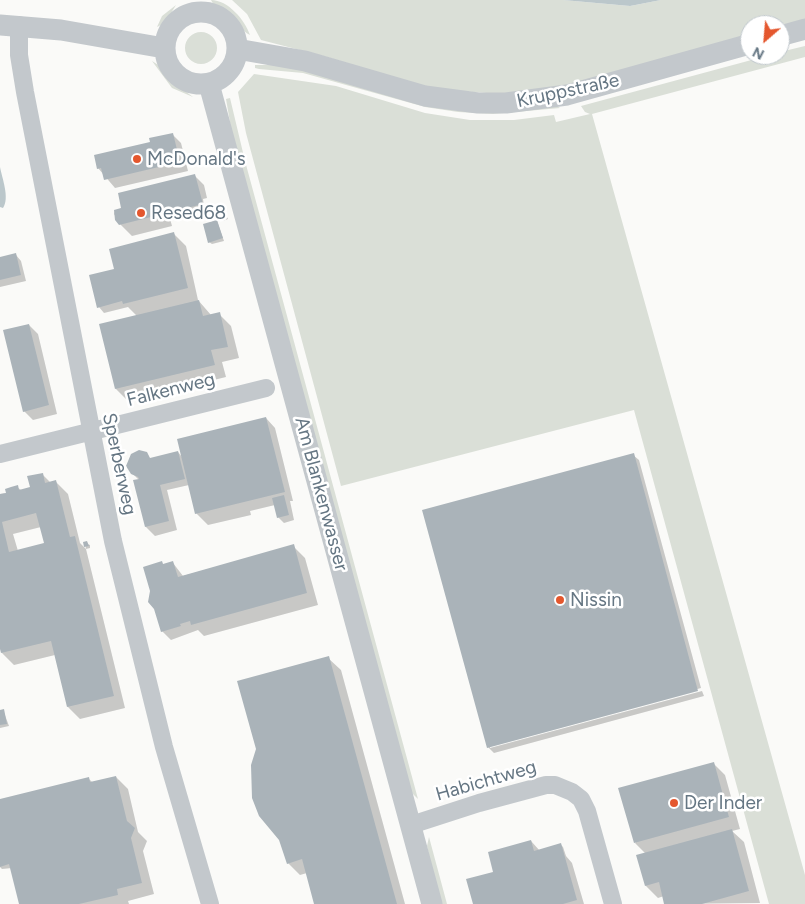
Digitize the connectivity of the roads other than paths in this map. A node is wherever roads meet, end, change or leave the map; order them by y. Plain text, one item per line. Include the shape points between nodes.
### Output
1 (193, 6) edge
2 (9, 25) edge
3 (805, 29) edge
4 (790, 33) edge
5 (740, 47) edge
6 (164, 48) junction
7 (237, 49) junction
8 (209, 84) junction
9 (266, 388) dead end
10 (90, 432) junction
11 (0, 454) edge
12 (411, 825) junction
13 (210, 904) edge
14 (432, 904) edge
15 (613, 904) edge

1 - 6 street via 172,25
1 - 7 street via 224,19 236,38
2 - 6 street
2 - 10 street, Sperberweg via 19,55
3 - 4 street
5 - 7 street, Kruppstraße via 567,95 506,103 469,103 425,96 305,61
6 - 8 street via 165,58 178,76 187,82
7 - 8 street via 229,71
8 - 12 street, Am Blankenwasser
9 - 10 street, Falkenweg
10 - 11 street, Falkenweg
10 - 13 street, Sperberweg via 153,703
12 - 14 street, Am Blankenwasser
12 - 15 street, Habichtweg via 546,785 565,788 581,799 587,811

